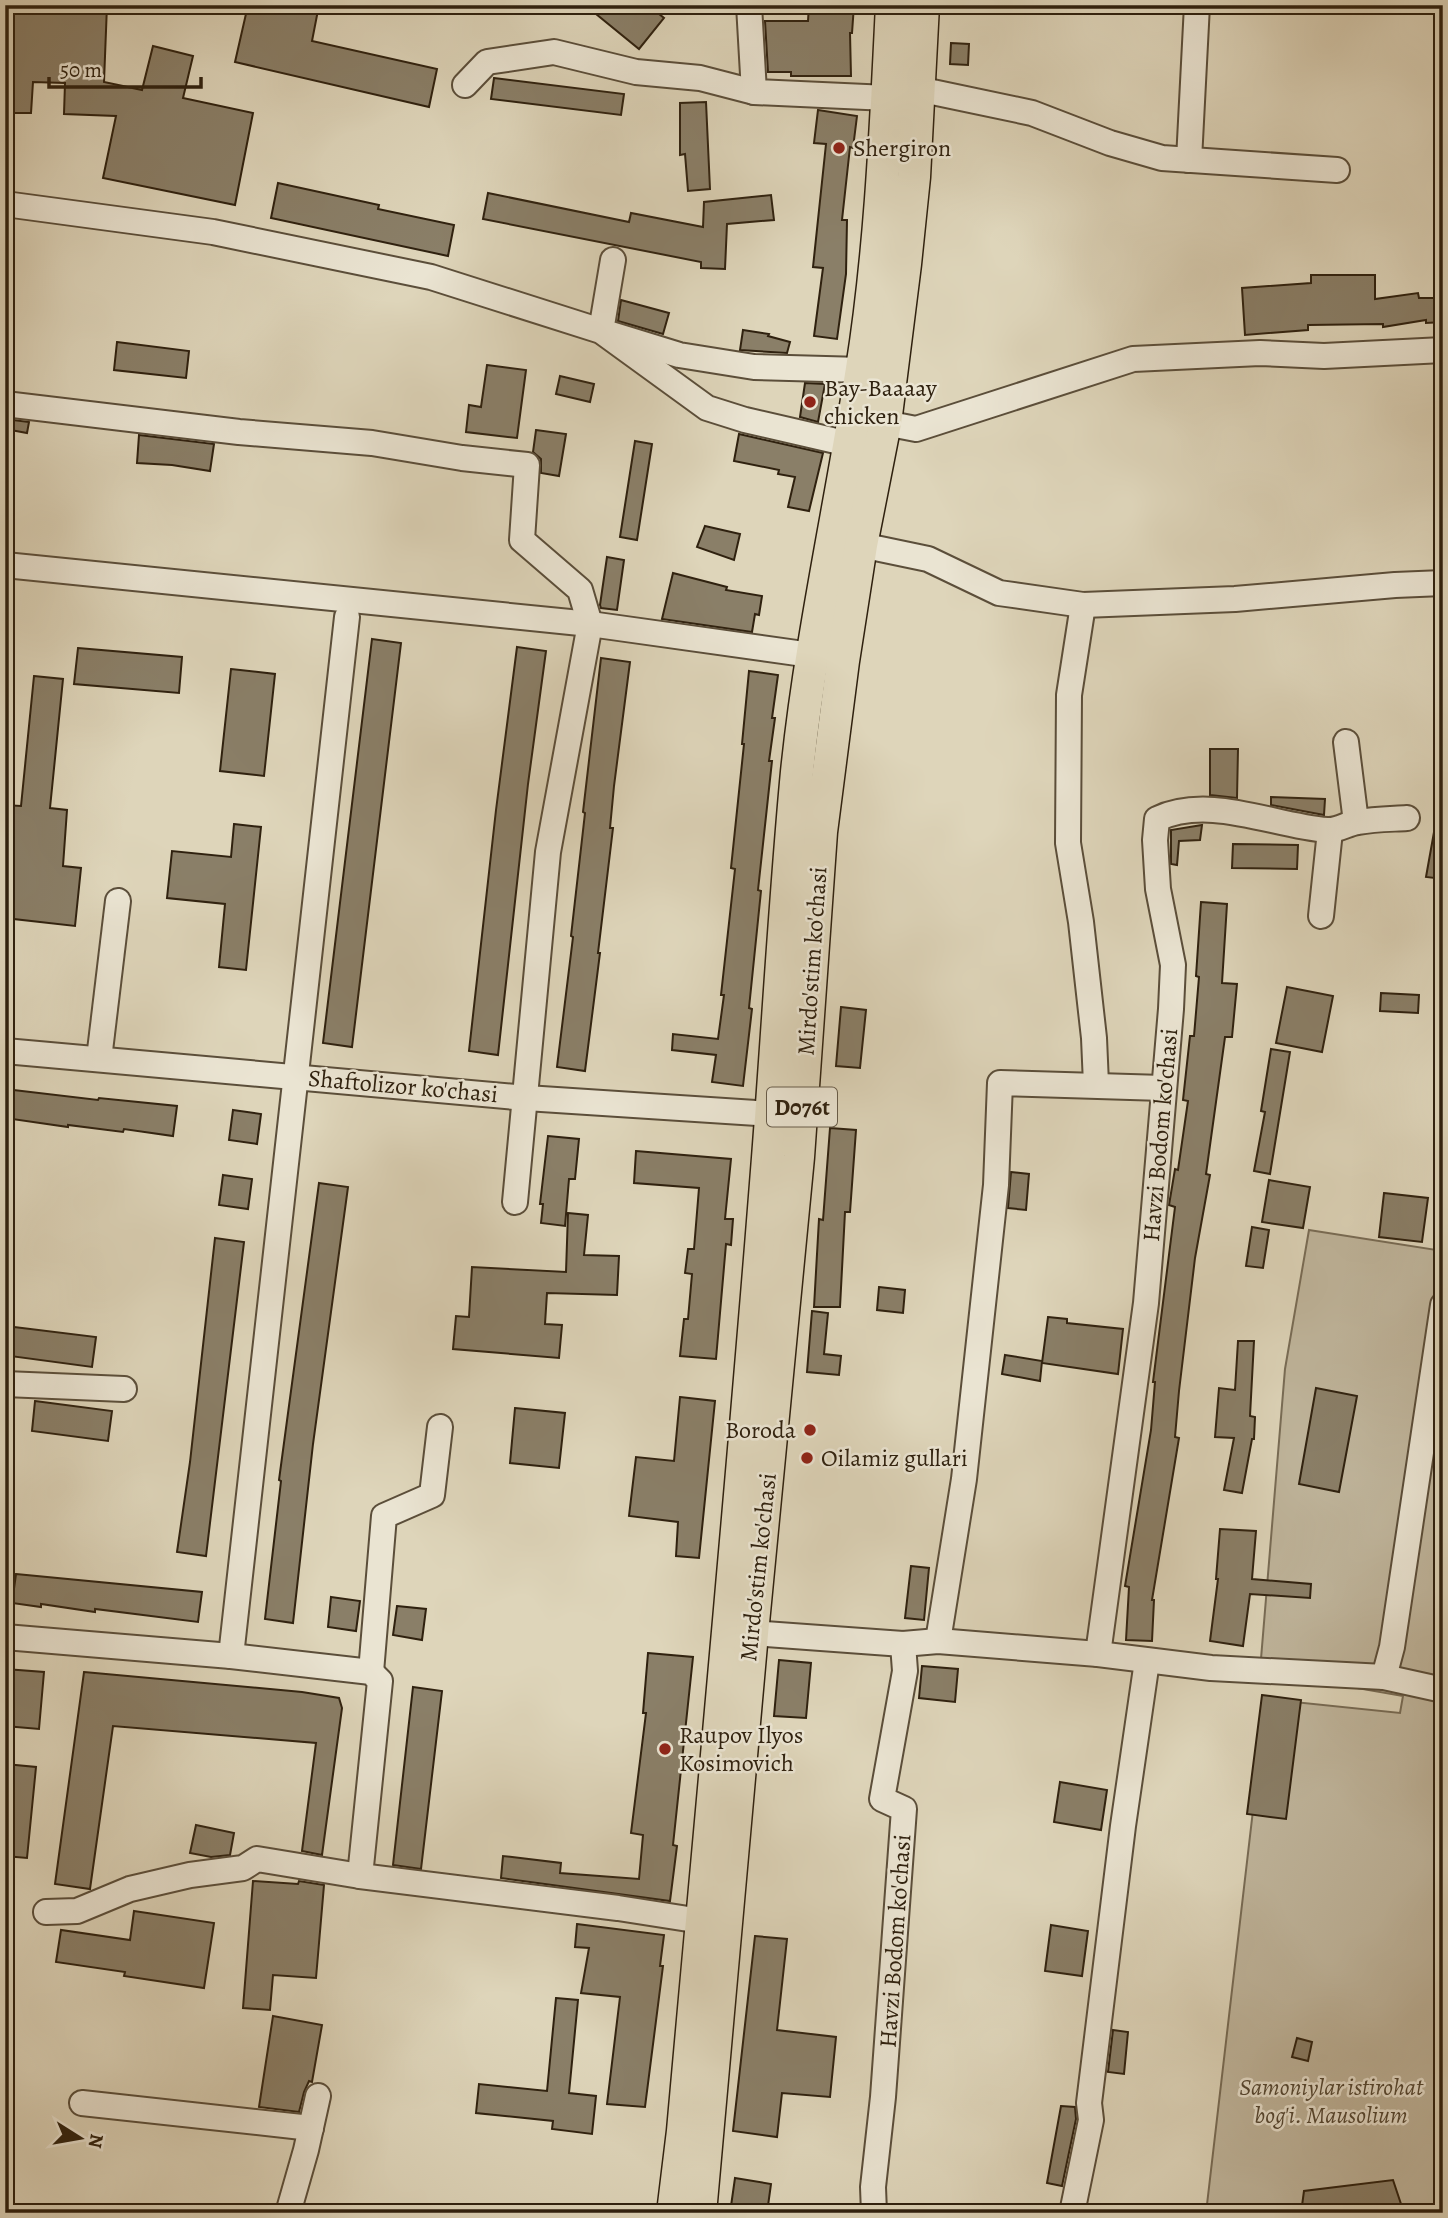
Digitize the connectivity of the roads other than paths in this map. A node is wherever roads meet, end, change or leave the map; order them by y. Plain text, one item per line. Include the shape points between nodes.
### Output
1 (749, 5) edge
2 (892, 5) edge
3 (923, 5) edge
4 (1198, 5) edge
5 (465, 85) dead end
6 (918, 89) junction
7 (754, 92) junction
8 (888, 98) junction
9 (1189, 160) junction
10 (1337, 170) dead end
11 (5, 204) edge
12 (613, 260) dead end
13 (601, 331) junction
14 (1443, 350) edge
15 (862, 370) junction
16 (5, 404) edge
17 (885, 423) junction
18 (851, 431) junction
19 (861, 545) junction
20 (5, 565) edge
21 (1443, 583) edge
22 (1083, 605) junction
23 (347, 617) dead end
24 (590, 624) junction
25 (811, 656) junction
26 (1346, 742) dead end
27 (1407, 818) dead end
28 (1356, 822) junction
29 (1331, 831) junction
30 (118, 901) dead end
31 (1321, 916) dead end
32 (5, 1051) edge
33 (99, 1059) junction
34 (296, 1076) junction
35 (1096, 1084) junction
36 (1164, 1088) junction
37 (526, 1098) junction
38 (786, 1115) junction
39 (515, 1202) dead end
40 (1443, 1305) edge
41 (5, 1384) edge
42 (124, 1390) dead end
43 (440, 1427) dead end
44 (752, 1633) junction
45 (5, 1637) edge
46 (938, 1641) junction
47 (904, 1644) junction
48 (1098, 1654) junction
49 (231, 1656) junction
50 (1147, 1661) junction
51 (371, 1672) junction
52 (1384, 1677) junction
53 (1443, 1690) edge
54 (360, 1876) junction
55 (46, 1912) dead end
56 (701, 1921) junction
57 (318, 2095) dead end
58 (82, 2103) dead end
59 (311, 2128) junction
60 (288, 2213) edge
61 (673, 2213) edge
62 (701, 2213) edge
63 (874, 2213) edge
64 (1072, 2213) edge

1 - 7 street
2 - 8 main road, Mirdo'stim ko'chasi / D076t
3 - 6 main road, Mirdo'stim ko'chasi / D076t
4 - 9 street
5 - 7 street via 487,62 554,52 636,72 700,78
6 - 9 street via 1032,113 1110,143 1162,158
6 - 17 main road, Mirdo'stim ko'chasi / D076t via 914,177
7 - 8 street
8 - 15 main road, Mirdo'stim ko'chasi / D076t
9 - 10 street
11 - 13 street via 213,232 431,277
12 - 13 street
13 - 15 street via 679,355 742,365
13 - 18 street via 707,408 745,421
14 - 17 street via 1133,359 916,429
15 - 18 main road, Mirdo'stim ko'chasi / D076t
16 - 24 street via 372,443 527,465 522,540 580,590
17 - 18 main road
17 - 19 main road, Mirdo'stim ko'chasi / D076t
18 - 25 main road, Mirdo'stim ko'chasi / D076t
19 - 22 street via 928,559 999,593
19 - 38 main road, Mirdo'stim ko'chasi / D076t
20 - 24 street
21 - 22 street
22 - 35 street via 1069,695 1068,843 1081,922
23 - 34 street
24 - 25 street
24 - 37 street via 548,852
25 - 38 main road, Mirdo'stim ko'chasi / D076t via 797,772
26 - 28 street
27 - 28 street
28 - 29 street
29 - 31 street
29 - 36 street, Havzi Bodom ko'chasi via 1203,810 1175,811 1157,819 1158,889 1173,965
30 - 33 street
32 - 33 street, Shaftolizor ko'chasi
33 - 34 street, Shaftolizor ko'chasi
34 - 37 street, Shaftolizor ko'chasi
34 - 49 street
35 - 36 street
35 - 46 street via 1000,1083 996,1185 964,1479
36 - 48 street, Havzi Bodom ko'chasi via 1146,1303
37 - 38 street, Shaftolizor ko'chasi
37 - 39 street
38 - 44 main road, Mirdo'stim ko'chasi / D076t
38 - 56 main road, Mirdo'stim ko'chasi / D076t
40 - 52 street
41 - 42 street
43 - 51 street via 432,1495 384,1516
44 - 47 street
44 - 62 main road, Mirdo'stim ko'chasi / D076t
45 - 49 street
46 - 47 street
46 - 48 street
47 - 63 street, Havzi Bodom ko'chasi via 905,1671 882,1799 904,1809
48 - 50 street
49 - 51 street
50 - 52 street
50 - 64 street via 1114,1895 1089,2103 1091,2120
51 - 54 street via 380,1681
52 - 53 street
54 - 55 street via 257,1859 243,1868 130,1889 77,1911
54 - 56 street
56 - 61 main road, Mirdo'stim ko'chasi / D076t
57 - 59 street
58 - 59 street
59 - 60 street

